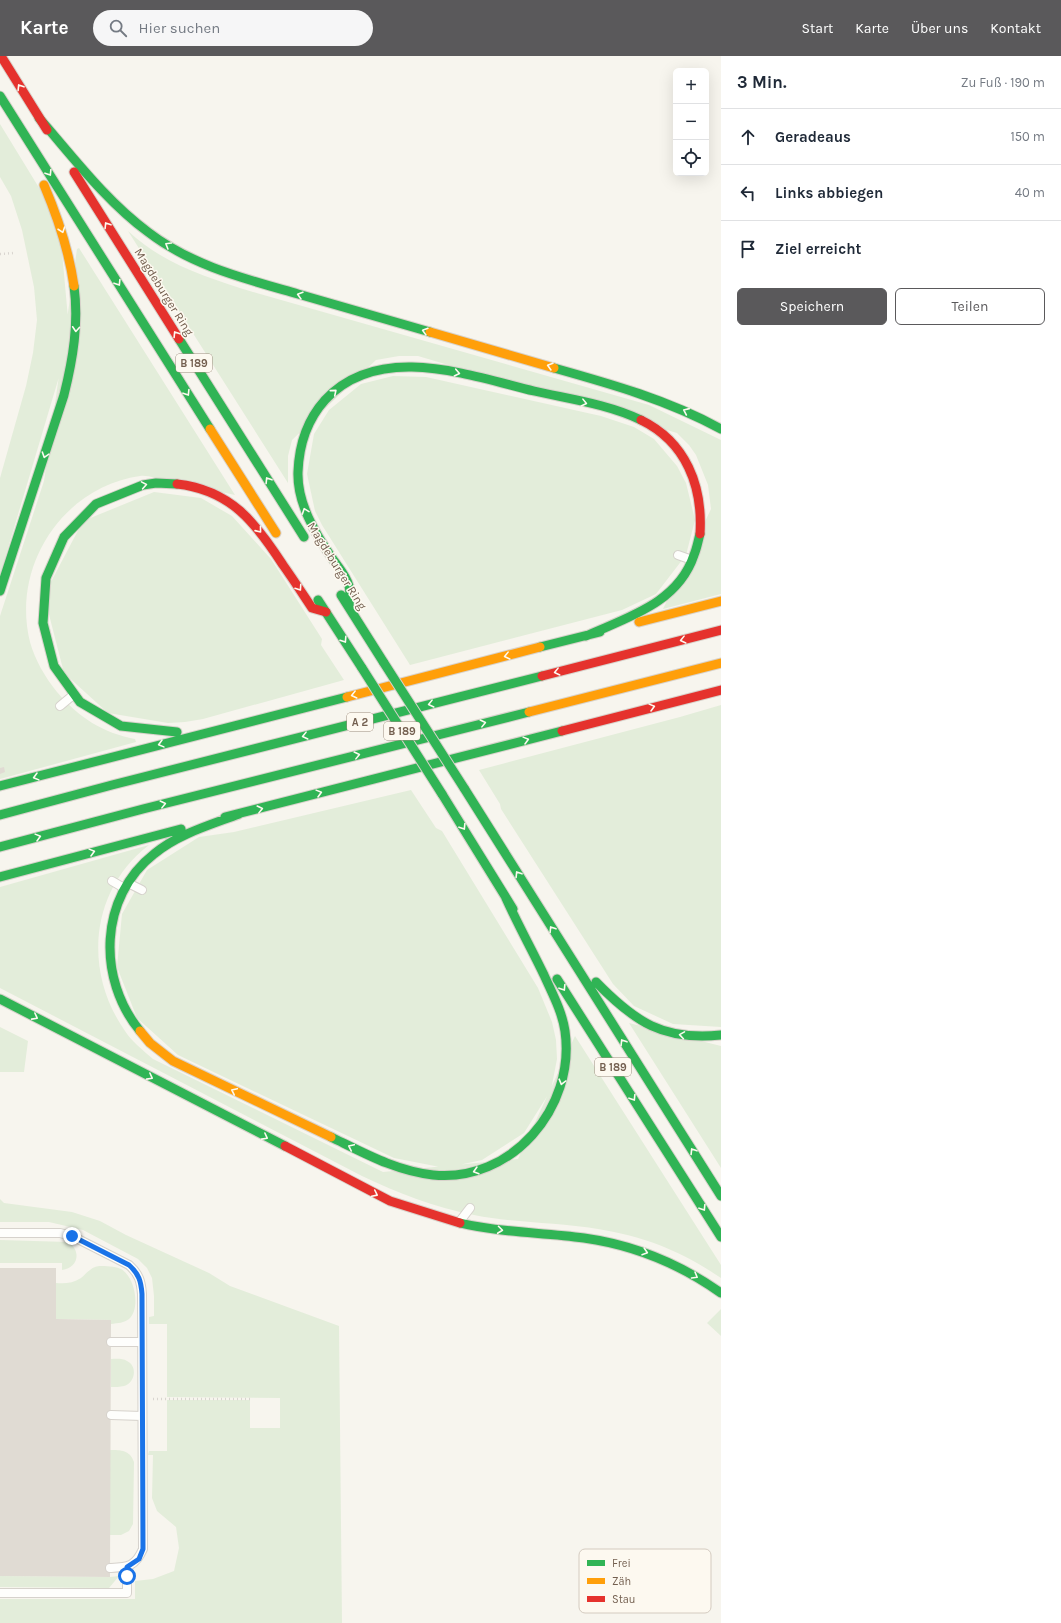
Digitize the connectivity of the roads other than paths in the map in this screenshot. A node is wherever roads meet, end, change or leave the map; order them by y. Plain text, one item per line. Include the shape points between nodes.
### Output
1 (1, 56) edge
2 (0, 96) edge
3 (13, 117) junction
4 (39, 118) junction
5 (721, 429) edge
6 (282, 543) dead end
7 (311, 547) dead end
8 (678, 555) dead end
9 (693, 560) junction
10 (336, 587) dead end
11 (0, 591) edge
12 (314, 594) dead end
13 (721, 601) edge
14 (349, 607) junction
15 (326, 612) junction
16 (721, 630) edge
17 (586, 636) junction
18 (721, 663) edge
19 (721, 690) edge
20 (72, 696) junction
21 (721, 696) edge
22 (688, 698) junction
23 (60, 706) dead end
24 (240, 724) junction
25 (0, 786) edge
26 (238, 814) junction
27 (0, 815) edge
28 (0, 847) edge
29 (0, 877) edge
30 (112, 881) dead end
31 (126, 885) junction
32 (142, 890) dead end
33 (505, 896) junction
34 (566, 951) junction
35 (0, 999) edge
36 (721, 1035) edge
37 (721, 1196) edge
38 (470, 1208) dead end
39 (458, 1223) junction
40 (0, 1233) edge
41 (721, 1238) edge
42 (721, 1293) edge
43 (111, 1342) dead end
44 (142, 1342) junction
45 (111, 1415) dead end
46 (142, 1416) junction
47 (127, 1567) junction
48 (110, 1568) dead end
49 (0, 1593) edge

4 -> 1 highway, Magdeburger Ring / B 189
2 - 3 highway, B 189
3 -> 6 highway, B 189
3 -> 11 highway via 62,229 74,277 77,321 72,364 64,395
5 -> 4 highway via 689,412 618,386 249,280 194,259 163,243 134,220
7 -> 4 highway, Magdeburger Ring / B 189
8 - 9 lane
14 -> 9 highway via 349,586 312,526 304,508 298,466 304,438 322,405 344,384 361,375 384,368 419,366 446,371 623,412 647,422 678,448 696,479 702,517 700,539
9 - 17 highway via 678,584 659,602
10 - 14 highway, Magdeburger Ring / B 189
12 - 15 highway, B 189
13 - 17 highway
34 -> 14 highway, Magdeburger Ring / B 189, bridge
20 -> 15 highway via 53,673 42,649 37,624 37,586 47,555 65,528 87,508 134,486 152,483 179,484 205,490 230,503 243,512 265,538 312,608
15 -> 33 highway, B 189, bridge
16 -> 27 highway, A 2
17 -> 24 highway
28 -> 18 highway
19 - 22 highway
20 - 23 lane
20 - 24 highway via 85,702 110,722 141,731 186,731
21 - 22 highway
26 -> 22 highway
24 -> 25 highway
29 -> 26 highway
26 - 31 highway via 163,847 144,862
30 - 31 lane
31 - 32 lane
33 -> 31 highway via 558,1007 566,1043 563,1078 547,1119 517,1150 481,1169 461,1174 440,1175 420,1173 385,1163 188,1069 154,1049 122,1008 111,973 109,936 116,908
33 -> 41 highway, B 189
36 -> 34 highway via 682,1035 645,1023 620,1006
37 -> 34 highway, B 189
35 -> 39 highway via 374,1194 408,1208
38 - 39 lane
39 -> 42 highway via 622,1245 667,1261 698,1277
40 - 44 lane via 60,1233 72,1236 129,1265 140,1280
43 - 44 lane
44 - 46 lane
45 - 46 lane
46 - 47 lane via 143,1549 139,1559
47 - 48 lane
47 - 49 lane via 127,1593

